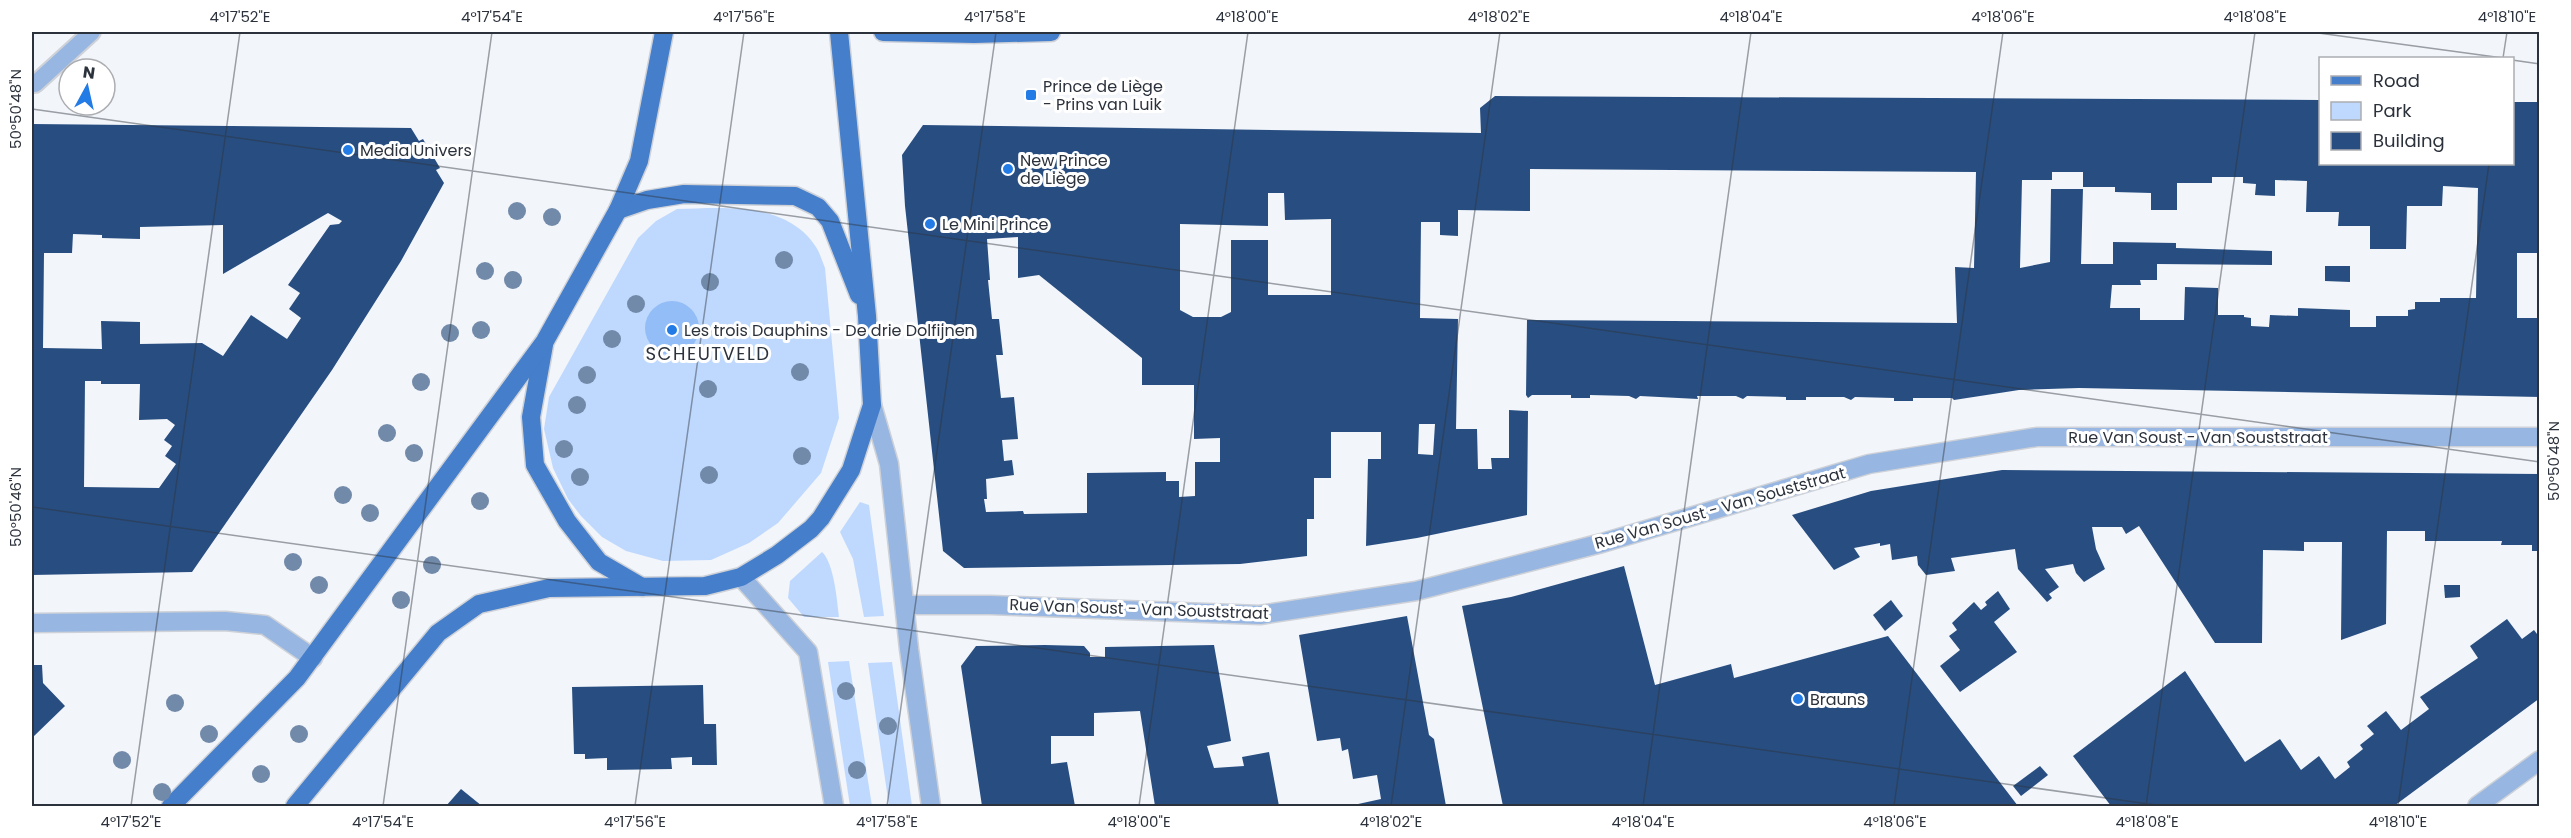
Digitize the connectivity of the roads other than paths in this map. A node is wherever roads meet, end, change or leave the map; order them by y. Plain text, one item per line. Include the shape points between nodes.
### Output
1 (92, 32) edge
2 (664, 32) edge
3 (839, 32) edge
4 (883, 32) edge
5 (1051, 32) edge
6 (32, 84) edge
7 (618, 210) junction
8 (867, 316) junction
9 (545, 341) junction
10 (872, 405) junction
11 (2540, 437) edge
12 (741, 577) junction
13 (643, 588) junction
14 (905, 605) junction
15 (32, 623) edge
16 (313, 658) junction
17 (2540, 760) edge
18 (171, 807) edge
19 (294, 807) edge
20 (834, 807) edge
21 (931, 807) edge
22 (2477, 807) edge

1 - 6 lane
2 - 7 main road via 639,160
3 - 8 main road
4 - 5 main road
7 - 8 main road via 684,194 795,196 818,207 830,221
7 - 9 main road
8 - 10 main road
9 - 13 main road via 531,417 535,465 567,521 600,562
9 - 16 main road
10 - 12 main road via 851,470 820,518 777,555
10 - 14 street via 889,464
11 - 14 street, Rue Van Soust - Van Souststraat via 2037,437 1869,464 1602,543 1416,591 1260,615 990,604
12 - 13 main road via 705,586
12 - 20 street via 808,652
13 - 19 main road via 549,588 479,604 438,633
14 - 21 street
15 - 16 street via 225,621 265,625
16 - 18 main road
17 - 22 street

